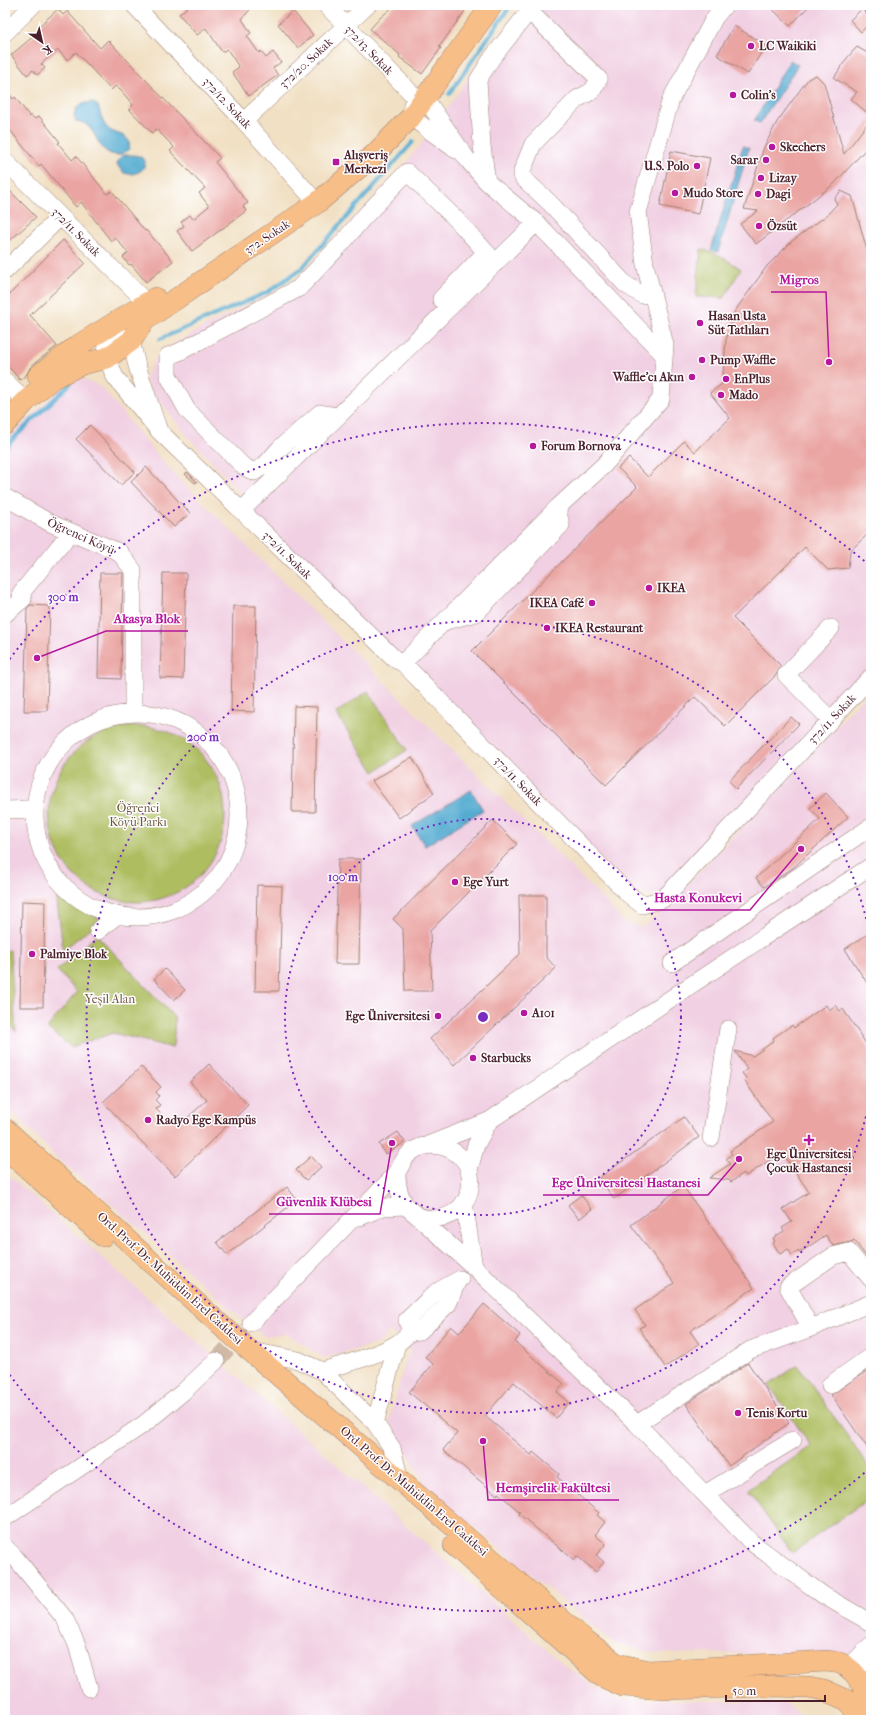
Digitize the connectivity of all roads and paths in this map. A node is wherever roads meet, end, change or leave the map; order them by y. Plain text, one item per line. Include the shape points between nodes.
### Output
1 (33, 5) edge
2 (134, 5) edge
3 (326, 5) edge
4 (368, 5) edge
5 (478, 5) edge
6 (492, 5) edge
7 (725, 5) edge
8 (532, 8) edge
9 (345, 26) junction
10 (5, 33) edge
11 (419, 97) junction
12 (411, 117) junction
13 (244, 121) junction
14 (467, 159) junction
15 (5, 161) edge
16 (486, 182) junction
17 (313, 199) junction
18 (60, 216) junction
19 (536, 223) junction
20 (491, 258) junction
21 (5, 271) edge
22 (652, 294) junction
23 (441, 299) dead end
24 (147, 303) junction
25 (106, 329) junction
26 (131, 341) junction
27 (664, 354) junction
28 (107, 358) junction
29 (14, 396) edge
30 (337, 416) junction
31 (5, 424) edge
32 (159, 431) junction
33 (5, 497) edge
34 (241, 511) junction
35 (71, 532) junction
36 (5, 614) edge
37 (831, 628) dead end
38 (403, 662) junction
39 (871, 677) edge
40 (132, 712) junction
41 (831, 720) junction
42 (35, 809) junction
43 (5, 810) edge
44 (871, 832) edge
45 (871, 866) edge
46 (116, 916) junction
47 (98, 931) dead end
48 (672, 963) dead end
49 (728, 1029) dead end
50 (489, 1120) junction
51 (5, 1129) edge
52 (711, 1138) dead end
53 (428, 1145) junction
54 (5, 1148) edge
55 (469, 1170) junction
56 (397, 1173) junction
57 (464, 1202) junction
58 (410, 1210) junction
59 (350, 1222) junction
60 (474, 1267) junction
61 (871, 1279) edge
62 (871, 1303) edge
63 (251, 1323) tunnel mouth
64 (811, 1328) junction
65 (397, 1344) junction
66 (252, 1350) junction
67 (871, 1356) edge
68 (216, 1361) tunnel mouth
69 (322, 1371) junction
70 (830, 1385) dead end
71 (375, 1423) junction
72 (637, 1424) junction
73 (793, 1440) dead end
74 (400, 1480) junction
75 (705, 1494) junction
76 (5, 1518) edge
77 (5, 1547) edge
78 (871, 1623) edge
79 (871, 1645) edge
80 (871, 1663) edge
81 (853, 1670) edge
82 (89, 1688) dead end
83 (831, 1693) junction
84 (871, 1708) edge
85 (859, 1720) edge

1 - 10 street
2 - 13 street, 372/12. Sokak
3 - 9 street, 372/13. Sokak
4 - 9 street, 372/20. Sokak
5 - 11 main road, 372. Sokak
6 - 11 main road, 372. Sokak
7 - 22 street via 715,17 671,99 638,212
8 - 16 street via 478,80
8 - 22 street via 599,80 592,91 577,99 533,144 522,171 523,178 550,203 625,284 642,295
9 - 11 street, 372/13. Sokak
9 - 13 street, 372/20. Sokak
11 - 12 main road, 372. Sokak
11 - 14 street, 372/13. Sokak
11 - 17 main road, 372. Sokak
12 - 14 street
12 - 17 main road, 372. Sokak via 375,154
13 - 17 street, 372/12. Sokak
14 - 16 street
15 - 18 street, 372/11. Sokak
16 - 19 street
17 - 24 main road, 372. Sokak
17 - 26 main road, 372. Sokak via 145,320
18 - 21 street
18 - 24 street, 372/11. Sokak
19 - 20 street
19 - 27 street
20 - 23 street
20 - 30 street
20 - 30 street via 456,219 407,172 299,288 168,356 168,375 187,410 243,466 254,472 265,465 280,448 320,413
22 - 27 street via 665,345
24 - 25 main road, 372. Sokak
25 - 26 street
25 - 28 street, 372/11. Sokak
25 - 29 main road, 372. Sokak via 49,366
26 - 28 main road, 372. Sokak
26 - 32 street, 372/11. Sokak
27 - 38 street via 661,399 604,465 557,508 561,525 476,613 446,621
28 - 29 main road, 372. Sokak via 82,364
28 - 32 street, 372/11. Sokak via 115,377
29 - 31 main road, 372. Sokak
30 - 34 street
32 - 34 street, 372/11. Sokak
33 - 35 street, Öğrenci Köyü via 50,524
34 - 38 street, 372/11. Sokak via 396,660
35 - 36 street via 21,593 23,600
35 - 40 street, Öğrenci Köyü via 118,552 133,570
37 - 41 street via 786,675
38 - 41 street, 372/11. Sokak via 623,890 642,905 663,899
39 - 41 street, 372/11. Sokak
40 - 42 street via 103,718 77,732 55,753 41,780
40 - 46 street via 158,714 182,722 204,736 221,755 234,778 240,802 239,834 228,863 209,888 184,907 154,916
42 - 43 street
42 - 46 street via 36,832 42,855 54,875 71,894 92,907
44 - 48 street via 869,828
45 - 50 street
46 - 47 street
49 - 52 street
50 - 53 street
50 - 55 street via 476,1145
51 - 66 main road, Ord. Prof. Dr. Muhiddin Erel Caddesi via 226,1330
53 - 55 street via 453,1150 463,1159
53 - 56 street via 406,1157
54 - 83 main road, Ord. Prof. Dr. Muhiddin Erel Caddesi via 51,1191 311,1416 601,1676 623,1686 666,1689 808,1687
55 - 57 street via 469,1193
56 - 58 street via 399,1195
56 - 59 street
57 - 58 street via 454,1213 440,1218 428,1218
57 - 60 street
58 - 59 street via 383,1206
58 - 60 street
59 - 63 street
60 - 65 street via 457,1282 448,1304 420,1331 410,1332
60 - 72 street
61 - 64 street via 849,1252 833,1256 788,1287
62 - 64 street
64 - 72 street via 750,1350
65 - 69 street
65 - 71 street
66 - 69 street via 298,1360
66 - 74 main road, Ord. Prof. Dr. Muhiddin Erel Caddesi
67 - 70 street
68 - 76 street via 144,1424
69 - 71 street
71 - 74 street via 392,1448
72 - 75 street
73 - 75 street
74 - 81 main road, Ord. Prof. Dr. Muhiddin Erel Caddesi via 584,1639 617,1664 649,1670 827,1661
75 - 78 street via 751,1542 823,1594
77 - 82 street via 65,1620 77,1645
79 - 81 street
80 - 81 street via 868,1667
81 - 83 main road
81 - 84 main road via 866,1690
83 - 85 main road, Ord. Prof. Dr. Muhiddin Erel Caddesi via 849,1701

